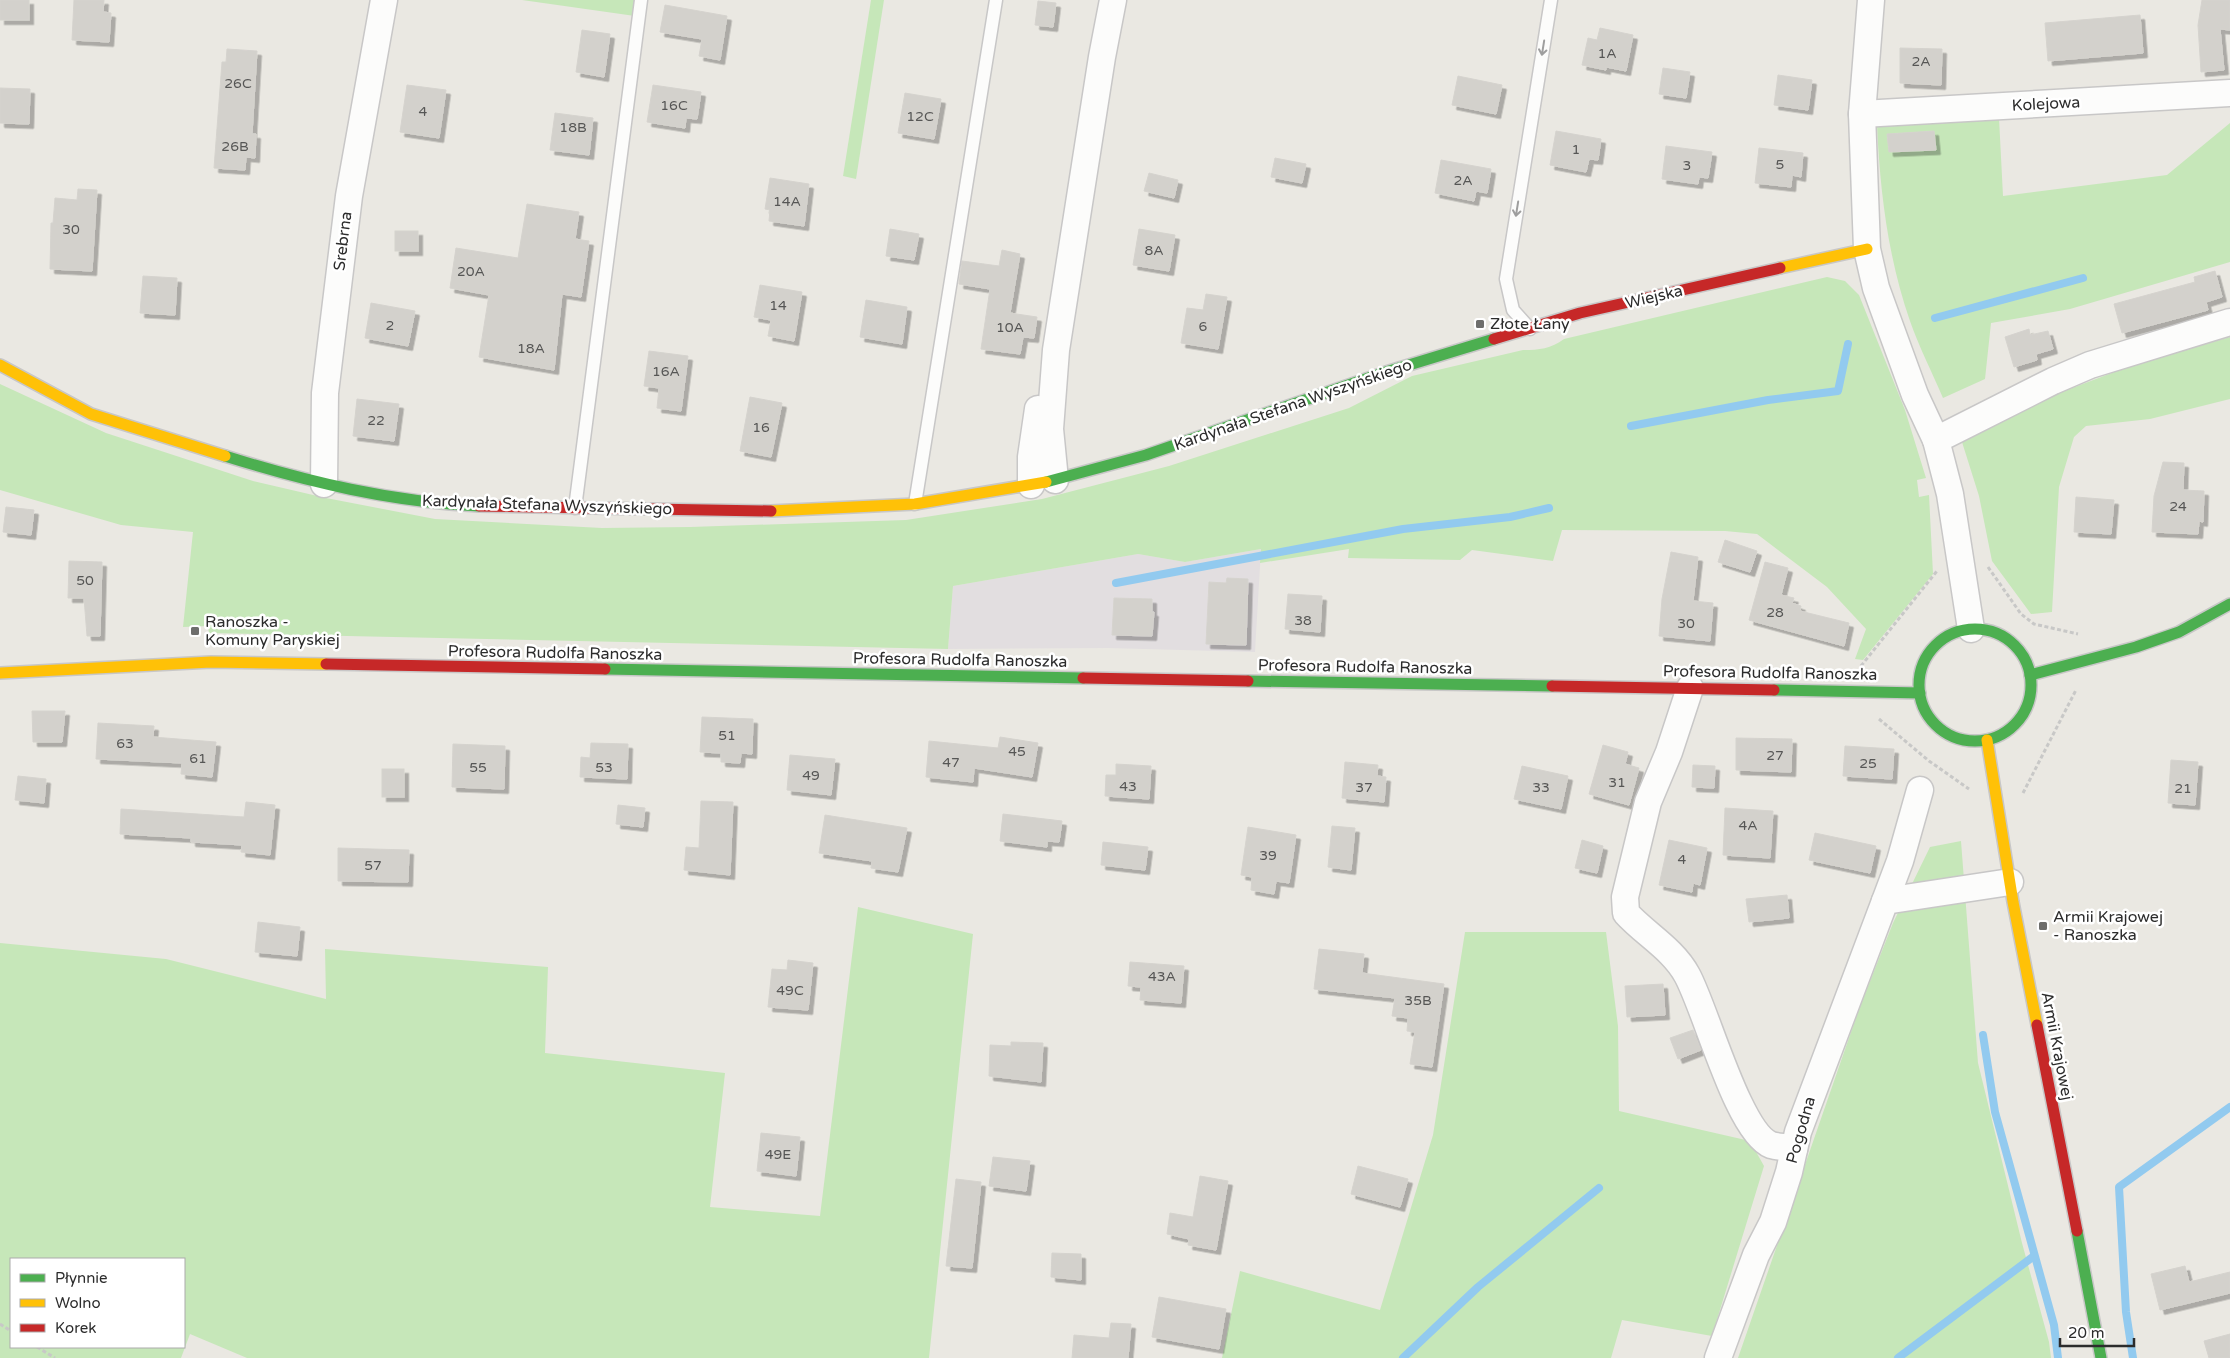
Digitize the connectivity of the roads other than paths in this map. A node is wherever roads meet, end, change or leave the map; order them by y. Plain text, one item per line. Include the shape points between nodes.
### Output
1 (384, 0) edge
2 (641, 0) edge
3 (996, 0) edge
4 (1113, 0) edge
5 (1551, 0) edge
6 (1871, 0) edge
7 (2230, 93) edge
8 (1862, 114) junction
9 (1867, 249) junction
10 (2230, 322) edge
11 (1531, 329) junction
12 (0, 365) edge
13 (1936, 440) junction
14 (1043, 482) junction
15 (324, 484) junction
16 (915, 504) junction
17 (575, 508) junction
18 (2230, 604) edge
19 (1971, 629) junction
20 (0, 672) edge
21 (2030, 675) junction
22 (1690, 688) junction
23 (1920, 693) junction
24 (1987, 740) junction
25 (1920, 790) dead end
26 (2010, 882) junction
27 (1885, 901) junction
28 (1794, 1149) junction
29 (1718, 1358) edge
30 (2101, 1358) edge

1 - 15 street, Srebrna via 348,206 325,393
2 - 17 lane
3 - 16 lane
4 - 14 street via 1065,295 1049,347 1040,393 1032,457
5 -> 11 lane via 1506,278 1513,310
6 - 8 street
7 - 8 street, Kolejowa
8 - 9 street
9 - 11 street, Wiejska via 1580,313
9 - 13 street via 1876,288 1915,394
10 - 13 street via 2090,365
11 - 14 street, Kardynała Stefana Wyszyńskiego via 1386,372 1146,455
12 - 15 street, Kardynała Stefana Wyszyńskiego via 91,414
13 - 19 street via 1950,494
14 - 16 street, Kardynała Stefana Wyszyńskiego
15 - 17 street, Kardynała Stefana Wyszyńskiego via 437,504
16 - 17 street, Kardynała Stefana Wyszyńskiego via 752,512
18 - 21 street via 2179,632 2127,650
19 - 21 street via 1987,630 2009,641 2025,660
19 - 23 street via 1953,633 1926,657 1920,674
20 - 22 street, Profesora Rudolfa Ranoszka via 211,662
21 - 24 street via 2026,709 2016,723
22 - 23 street, Profesora Rudolfa Ranoszka
22 - 28 street via 1648,802 1625,897 1626,912 1659,941 1687,974 1736,1096 1753,1129 1770,1145
23 - 24 street via 1929,717 1949,734 1974,741
24 - 26 street, Armii Krajowej
25 - 27 street, Pogodna
26 - 27 street
26 - 30 street, Armii Krajowej
27 - 28 street, Pogodna via 1824,1059
28 - 29 street, Pogodna via 1772,1222 1756,1255

